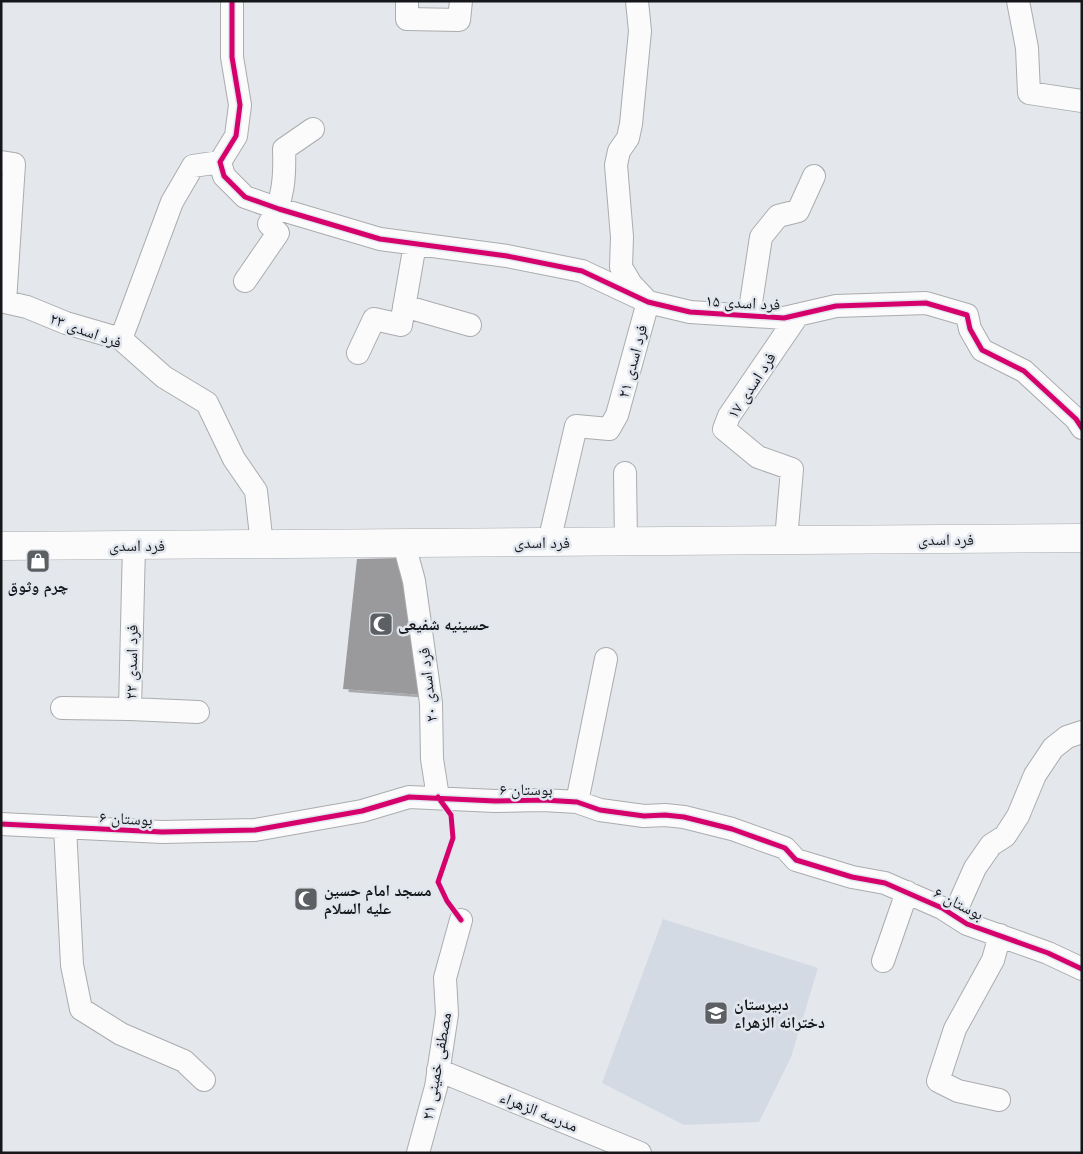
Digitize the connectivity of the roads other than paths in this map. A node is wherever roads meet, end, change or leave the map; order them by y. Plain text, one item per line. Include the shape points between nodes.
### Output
1 (232, 1) edge
2 (407, 1) edge
3 (460, 1) edge
4 (637, 1) edge
5 (1018, 1) edge
6 (1082, 100) edge
7 (313, 129) dead end
8 (1, 162) edge
9 (220, 162) junction
10 (814, 176) dead end
11 (279, 209) junction
12 (415, 244) junction
13 (245, 282) dead end
14 (648, 302) junction
15 (404, 306) junction
16 (798, 315) junction
17 (749, 316) junction
18 (470, 325) dead end
19 (121, 339) junction
20 (358, 353) dead end
21 (1082, 428) edge
22 (625, 473) dead end
23 (1082, 538) edge
24 (786, 540) junction
25 (549, 542) junction
26 (626, 542) junction
27 (404, 544) junction
28 (134, 545) junction
29 (262, 545) junction
30 (1, 546) edge
31 (606, 659) dead end
32 (62, 708) dead end
33 (130, 709) junction
34 (198, 712) dead end
35 (1082, 732) edge
36 (438, 797) junction
37 (577, 802) junction
38 (1, 824) edge
39 (65, 827) junction
40 (907, 892) junction
41 (954, 916) junction
42 (461, 920) dead end
43 (1000, 935) junction
44 (883, 961) dead end
45 (1082, 968) edge
46 (438, 1070) junction
47 (204, 1080) dead end
48 (999, 1100) dead end
49 (418, 1153) edge
50 (640, 1153) edge

1 - 9 street via 232,56 240,106 236,136
2 - 3 street via 407,19 459,20
4 - 14 street, فرد اسدی ۲۱ via 640,31 631,124 616,165 621,267
5 - 6 street via 1027,48 1029,93
7 - 11 street via 284,149 285,170
8 - 19 street, فرد اسدی ۲۳ via 14,164 5,302
9 - 11 street, فرد اسدی ۱۵ via 224,176 245,197
9 - 19 street via 193,166 172,202
10 - 17 street via 798,211 778,216 761,237
11 - 12 street, فرد اسدی ۱۵ via 380,239
11 - 13 street via 269,224 278,232
12 - 14 street, فرد اسدی ۱۵ via 582,270
12 - 15 street
14 - 17 street, فرد اسدی ۱۵ via 690,312
14 - 25 street, فرد اسدی ۲۱ via 617,416 609,429 576,426
15 - 18 street
15 - 20 street via 400,325 374,319
16 - 17 street, فرد اسدی ۱۵ via 784,318
16 - 21 street, فرد اسدی ۱۵ via 836,306 926,303 967,315 970,329 982,350 1024,371
16 - 24 street, فرد اسدی ۱۷ via 729,416 724,429 758,457 792,469
19 - 29 street, فرد اسدی ۲۳ via 164,377 207,403 234,459 256,491
22 - 26 street
23 - 24 main road, فرد اسدی
24 - 26 main road, فرد اسدی
25 - 26 main road, فرد اسدی
25 - 27 main road, فرد اسدی
27 - 29 main road, فرد اسدی
27 - 36 street, فرد اسدی ۲۰ via 414,581 431,703 432,759
28 - 29 main road, فرد اسدی
28 - 30 main road, فرد اسدی
28 - 33 street, فرد اسدی ۲۲
31 - 37 street
32 - 33 street, فرد اسدی ۲۲
33 - 34 street
35 - 41 street via 1067,737 1053,748 1035,775 1009,830 991,845 975,868
36 - 37 street, بوستان ۶ via 495,802
36 - 39 street, بوستان ۶ via 409,797 362,811 255,830 162,832
37 - 40 street, بوستان ۶ via 609,811 701,821 786,848 796,860 885,883
38 - 39 street, بوستان ۶
39 - 47 street via 72,965 81,1009 120,1034 184,1061
40 - 41 street, بوستان ۶
40 - 44 street
41 - 43 street, بوستان ۶
42 - 46 street, مصطفی خمینی ۲۱ via 445,978 447,1014
43 - 45 street, بوستان ۶
43 - 48 street via 993,960 955,1030 938,1081 958,1091
46 - 49 street, مصطفی خمینی ۲۱
46 - 50 street, مدرسه الزهراء

